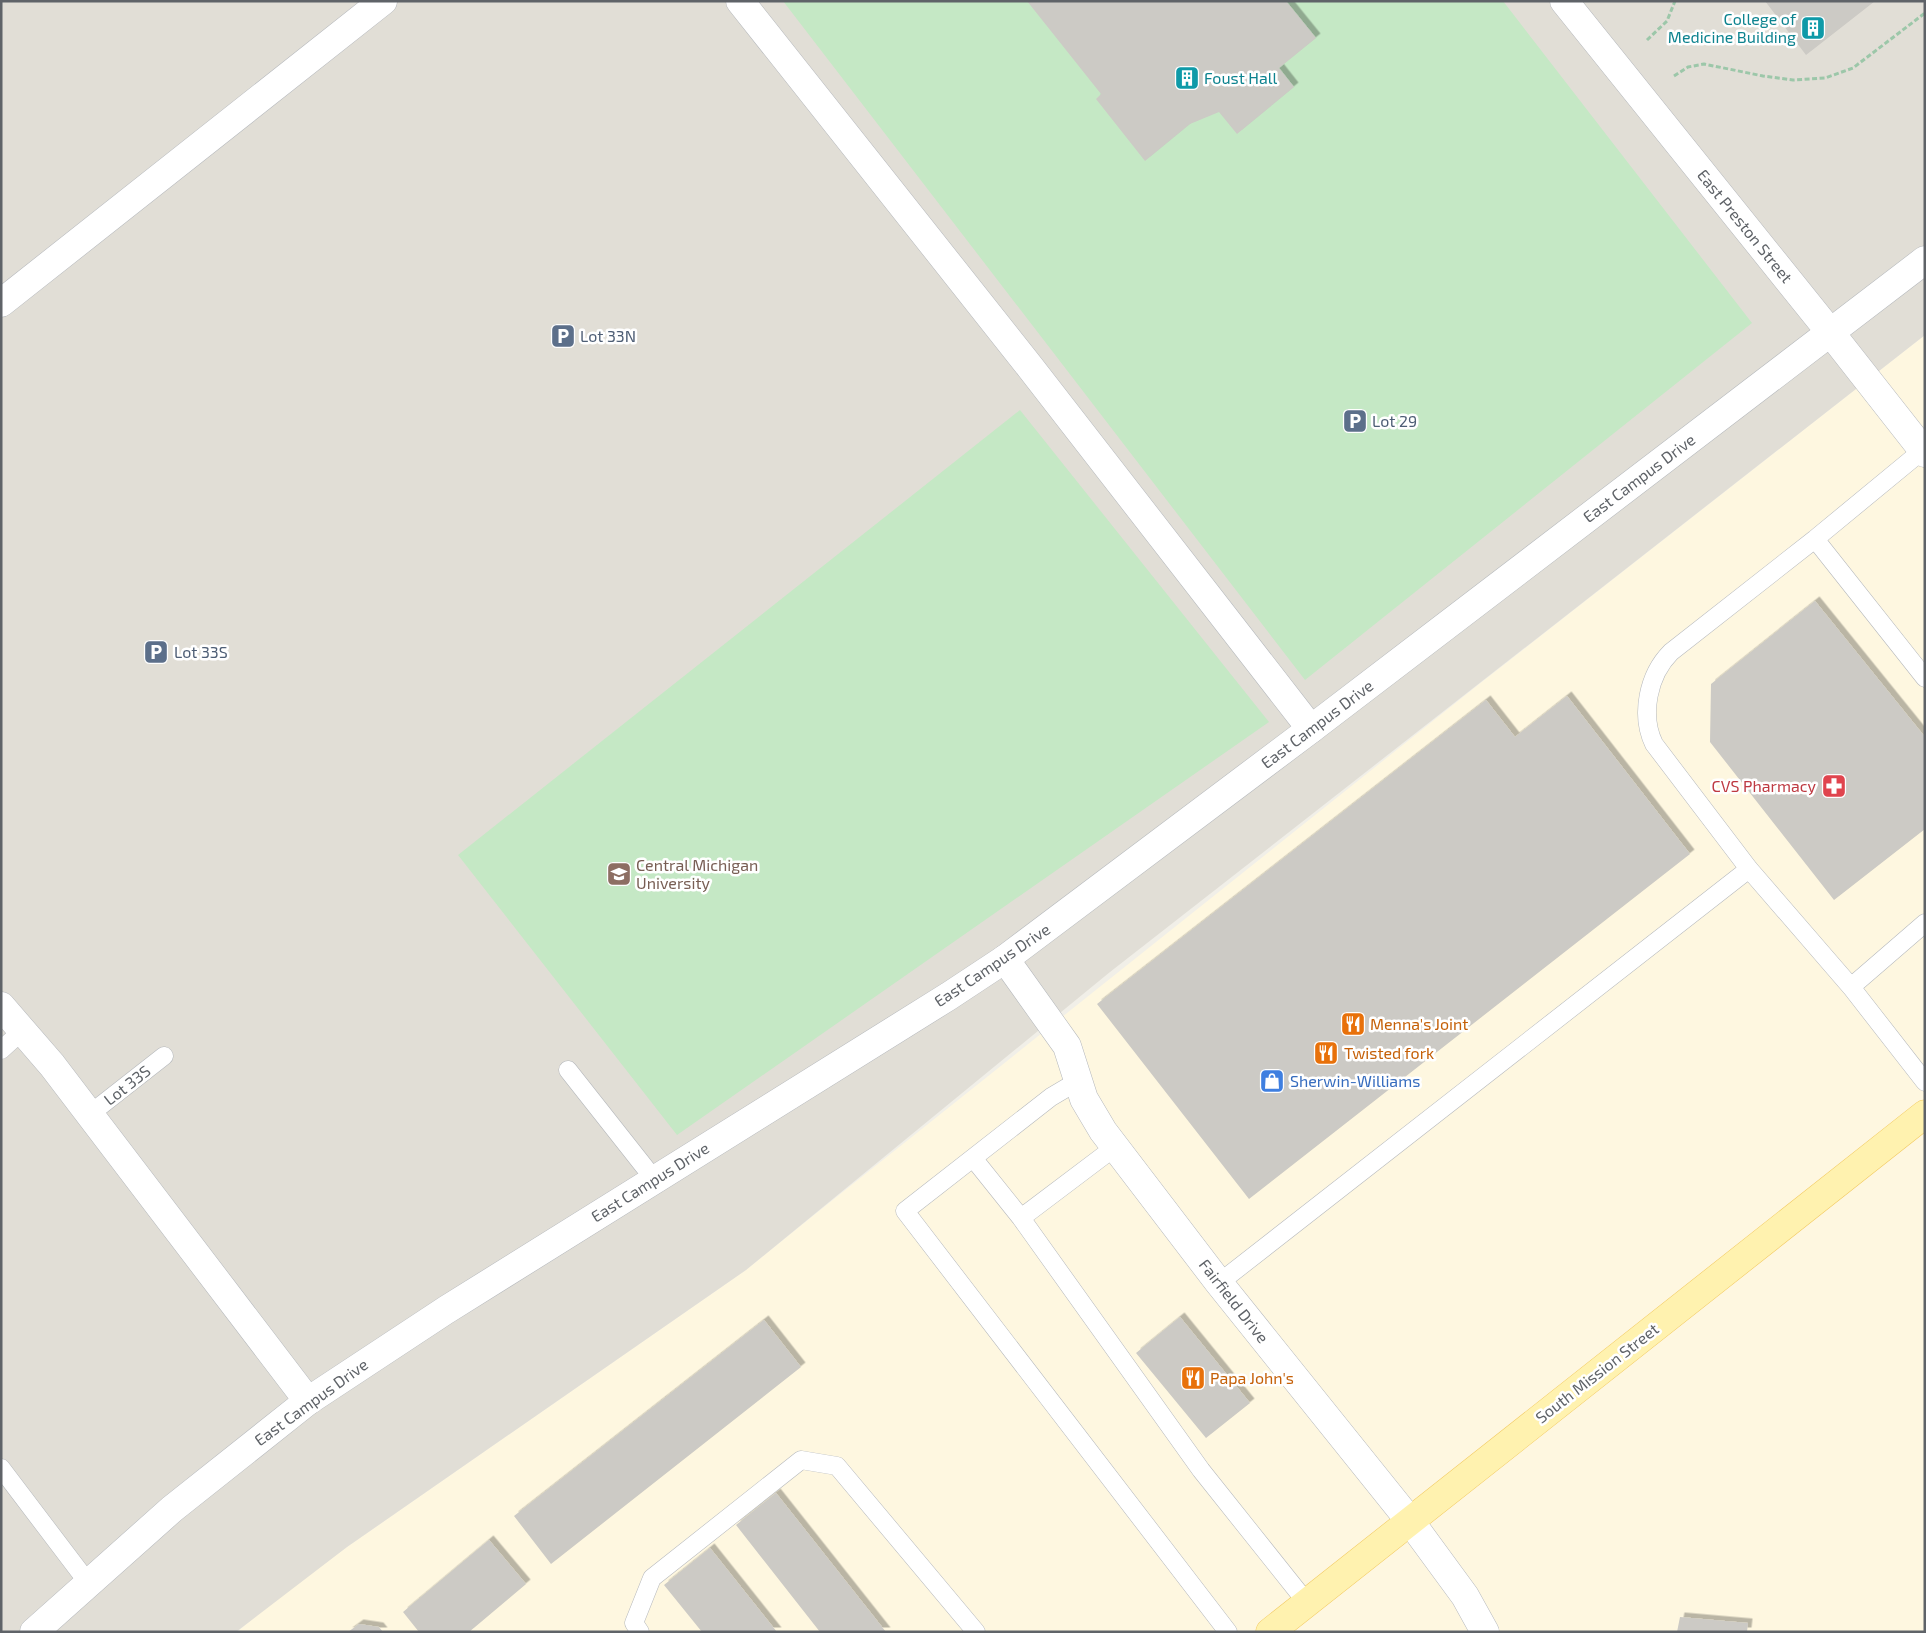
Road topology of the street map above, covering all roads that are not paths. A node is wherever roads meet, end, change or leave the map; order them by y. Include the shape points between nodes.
1 (383, 1) edge
2 (740, 1) edge
3 (1564, 1) edge
4 (1925, 260) edge
5 (1, 303) edge
6 (1830, 332) junction
7 (1924, 452) edge
8 (1815, 539) junction
9 (1925, 678) edge
10 (1311, 729) junction
11 (1749, 869) junction
12 (1925, 923) edge
13 (1004, 959) junction
14 (1850, 987) junction
15 (1, 1006) edge
16 (23, 1030) junction
17 (1, 1050) edge
18 (164, 1056) dead end
19 (568, 1070) dead end
20 (1078, 1081) junction
21 (1925, 1082) edge
22 (90, 1114) junction
23 (1925, 1114) edge
24 (1115, 1146) junction
25 (973, 1158) junction
26 (654, 1179) junction
27 (1021, 1218) junction
28 (1219, 1283) junction
29 (308, 1401) junction
30 (1, 1468) edge
31 (1410, 1521) junction
32 (90, 1584) junction
33 (1307, 1603) junction
34 (34, 1632) edge
35 (640, 1632) edge
36 (976, 1632) edge
37 (1228, 1632) edge
38 (1270, 1632) edge
39 (1485, 1632) edge

1 - 5 street
2 - 10 street via 1024,359
3 - 6 street, East Preston Street
4 - 6 street, East Campus Drive
6 - 7 street, East Preston Street
6 - 10 street, East Campus Drive
7 - 8 lane
8 - 9 lane
8 - 11 lane via 1671,652 1657,670 1648,695 1650,737 1654,744
10 - 13 street, East Campus Drive
11 - 14 lane
11 - 28 lane
12 - 14 lane
13 - 20 street, Fairfield Drive via 1067,1046
13 - 26 street, East Campus Drive
14 - 21 lane
15 - 16 street
16 - 17 lane
16 - 22 street
18 - 22 lane, Lot 33S
19 - 26 lane
20 - 24 street, Fairfield Drive via 1093,1115
20 - 25 lane
22 - 29 street
23 - 31 main road, South Mission Street
24 - 27 lane
24 - 28 street, Fairfield Drive
25 - 27 lane
25 - 37 lane via 905,1211
26 - 29 street, East Campus Drive
27 - 33 lane via 1201,1470
28 - 31 street, Fairfield Drive
29 - 32 street, East Campus Drive via 172,1509
30 - 32 lane
31 - 33 main road, South Mission Street
31 - 39 street, Fairfield Drive via 1465,1596
32 - 34 street, East Campus Drive
33 - 38 main road, South Mission Street
35 - 36 lane via 634,1623 652,1578 801,1460 837,1466

